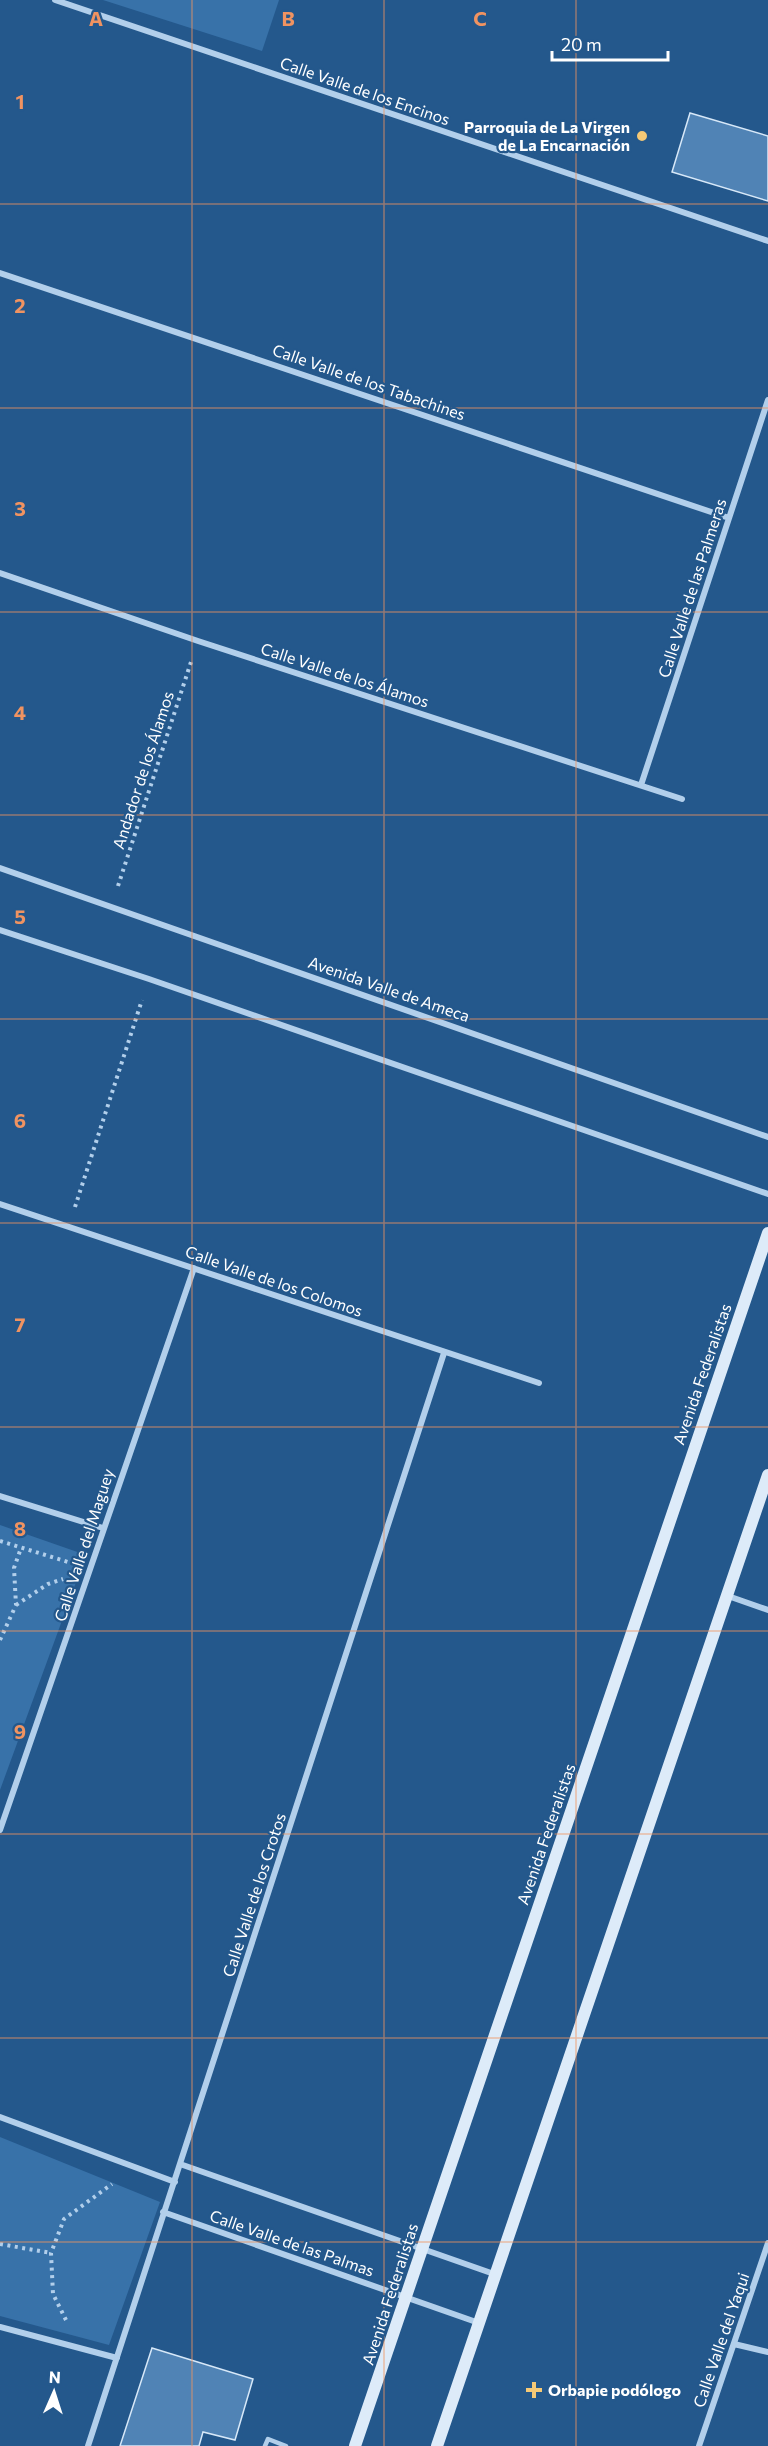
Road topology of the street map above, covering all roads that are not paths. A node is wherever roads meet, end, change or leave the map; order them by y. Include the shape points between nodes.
1 (56, 0) edge
2 (768, 241) edge
3 (0, 273) edge
4 (768, 400) edge
5 (729, 518) junction
6 (0, 573) edge
7 (641, 785) junction
8 (682, 799) dead end
9 (0, 868) edge
10 (0, 930) edge
11 (768, 1137) edge
12 (768, 1194) edge
13 (0, 1204) edge
14 (768, 1233) edge
15 (194, 1268) junction
16 (444, 1353) junction
17 (539, 1383) dead end
18 (768, 1475) edge
19 (0, 1496) edge
20 (103, 1528) junction
21 (728, 1596) junction
22 (768, 1610) edge
23 (0, 1830) edge
24 (0, 2117) edge
25 (180, 2164) junction
26 (175, 2182) junction
27 (163, 2212) junction
28 (768, 2243) edge
29 (422, 2249) junction
30 (494, 2274) junction
31 (407, 2298) junction
32 (479, 2323) junction
33 (0, 2327) edge
34 (734, 2343) junction
35 (768, 2352) edge
36 (117, 2358) junction
37 (88, 2446) edge
38 (265, 2446) edge
39 (286, 2446) edge
40 (356, 2446) edge
41 (437, 2446) edge
42 (699, 2446) edge

1 - 2 street, Calle Valle de los Encinos
3 - 5 street, Calle Valle de los Tabachines
4 - 5 street, Calle Valle de las Palmeras
5 - 7 street, Calle Valle de las Palmeras
6 - 7 street, Calle Valle de los Álamos
7 - 8 street, Calle Valle de los Álamos
9 - 11 street, Avenida Valle de Ameca
10 - 12 street
13 - 15 street, Calle Valle de los Colomos
14 - 29 street, Avenida Federalistas
15 - 16 street, Calle Valle de los Colomos
15 - 20 street, Calle Valle del Maguey
16 - 17 street, Calle Valle de los Colomos
16 - 25 street, Calle Valle de los Crotos
18 - 21 street
19 - 20 street
20 - 23 street, Calle Valle del Maguey
21 - 22 street
21 - 30 street
24 - 26 street
25 - 26 street, Calle Valle de los Crotos
25 - 29 street
26 - 27 street, Calle Valle de los Crotos
27 - 31 street, Calle Valle de las Palmas
27 - 36 street, Calle Valle de los Crotos
28 - 34 street, Calle Valle del Yaqui
29 - 30 street
29 - 31 street, Avenida Federalistas
30 - 32 street
31 - 32 street, Calle Valle de las Palmas
31 - 40 street, Avenida Federalistas
32 - 41 street
33 - 36 street
34 - 35 street
34 - 42 street, Calle Valle del Yaqui
36 - 37 street, Calle Valle de los Crotos
38 - 39 lane via 268,2439

